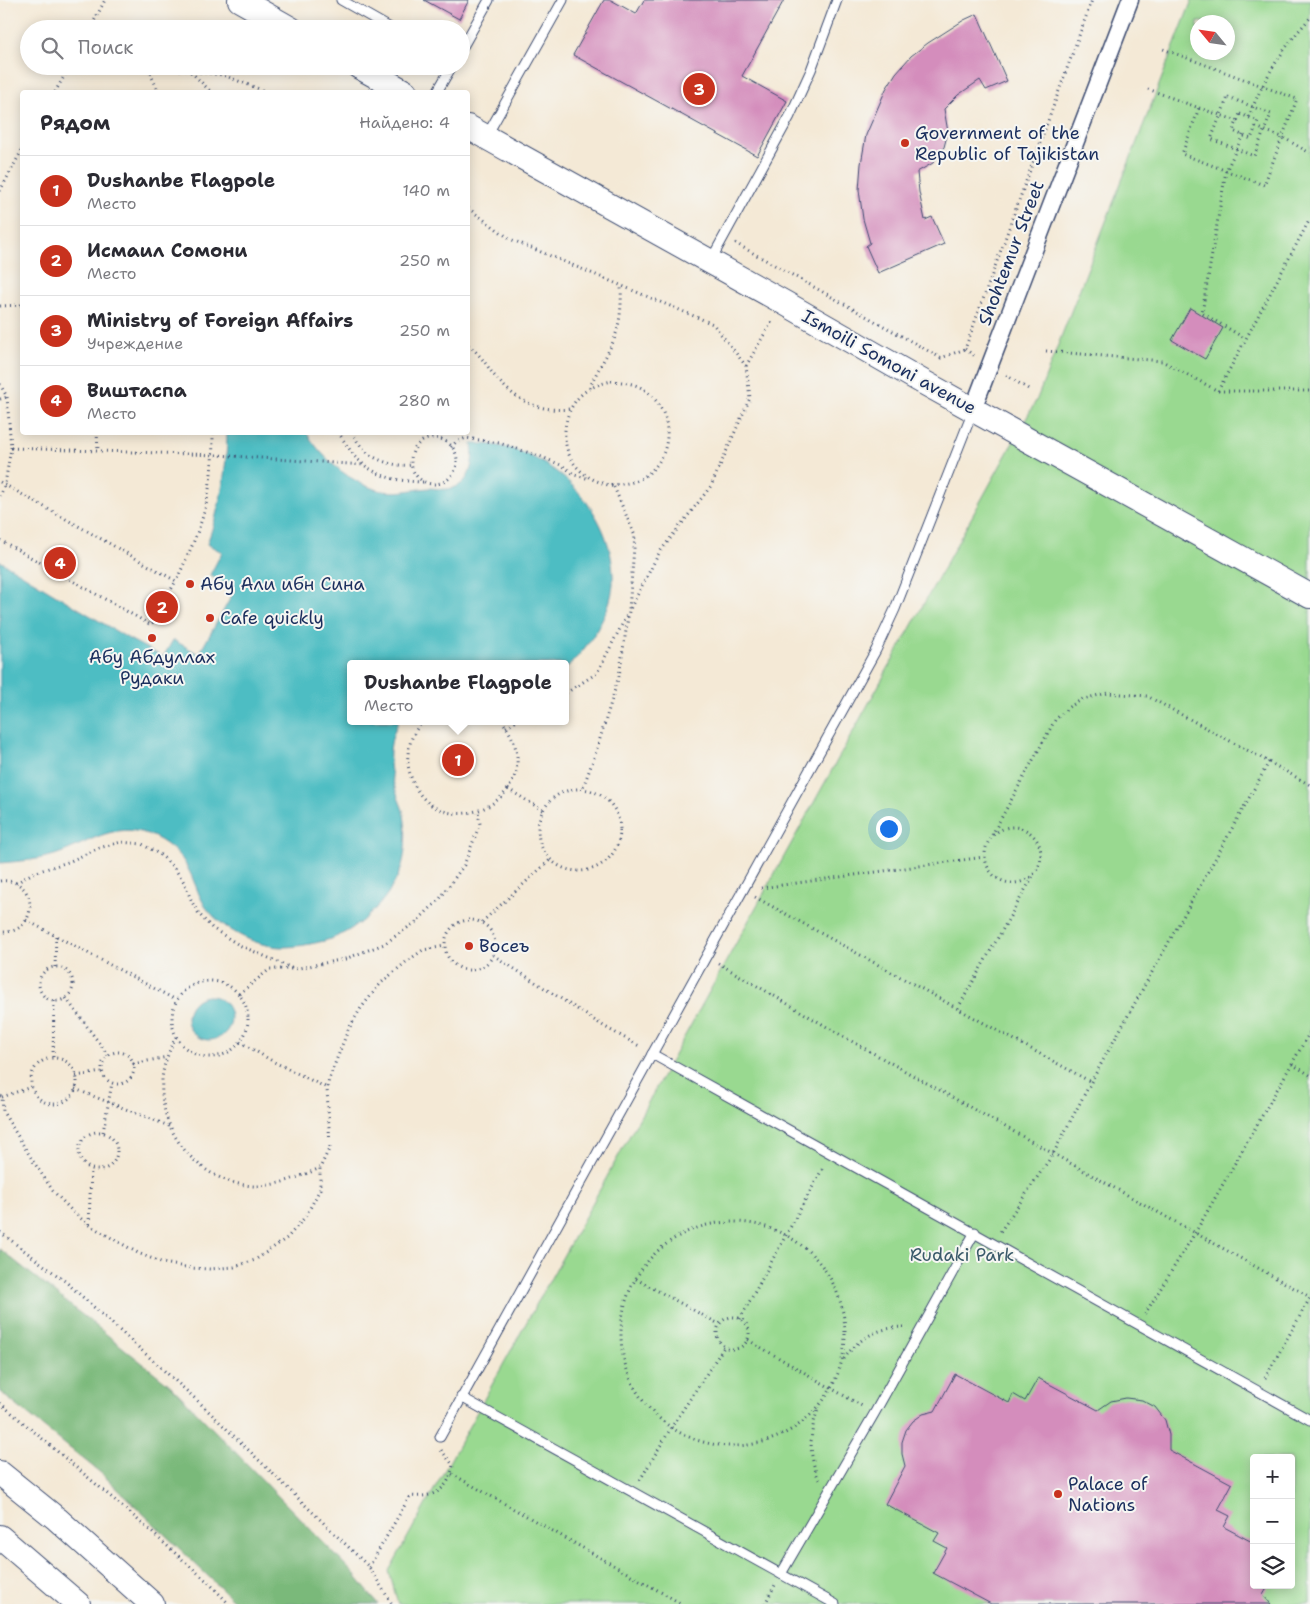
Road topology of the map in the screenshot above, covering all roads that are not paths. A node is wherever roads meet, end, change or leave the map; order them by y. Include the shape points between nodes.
1 (240, 0) edge
2 (341, 0) edge
3 (489, 0) edge
4 (562, 0) edge
5 (837, 0) edge
6 (1130, 0) edge
7 (275, 20) edge
8 (376, 20) edge
9 (470, 34) edge
10 (374, 75) edge
11 (447, 75) edge
12 (401, 90) edge
13 (438, 90) edge
14 (477, 132) edge
15 (710, 262) junction
16 (973, 409) junction
17 (1310, 596) edge
18 (652, 1054) junction
19 (975, 1232) junction
20 (461, 1397) junction
21 (1310, 1420) edge
22 (440, 1437) road end
23 (0, 1474) edge
24 (0, 1537) edge
25 (781, 1574) junction
26 (78, 1604) edge
27 (152, 1604) edge
28 (835, 1604) edge

1 - 7 street
2 - 8 lane
3 - 9 lane
4 - 14 lane
5 - 15 lane via 797,102
6 - 16 street, Shohtemur Street
10 - 12 street
11 - 13 lane
14 - 15 street, Ismoili Somoni avenue
15 - 16 street, Ismoili Somoni avenue
16 - 17 street, Ismoili Somoni avenue
16 - 18 lane via 886,630
18 - 19 lane
18 - 20 lane
19 - 21 lane
19 - 25 lane
20 - 22 lane
20 - 25 lane
23 - 27 street via 57,1519
24 - 26 street
25 - 28 lane

